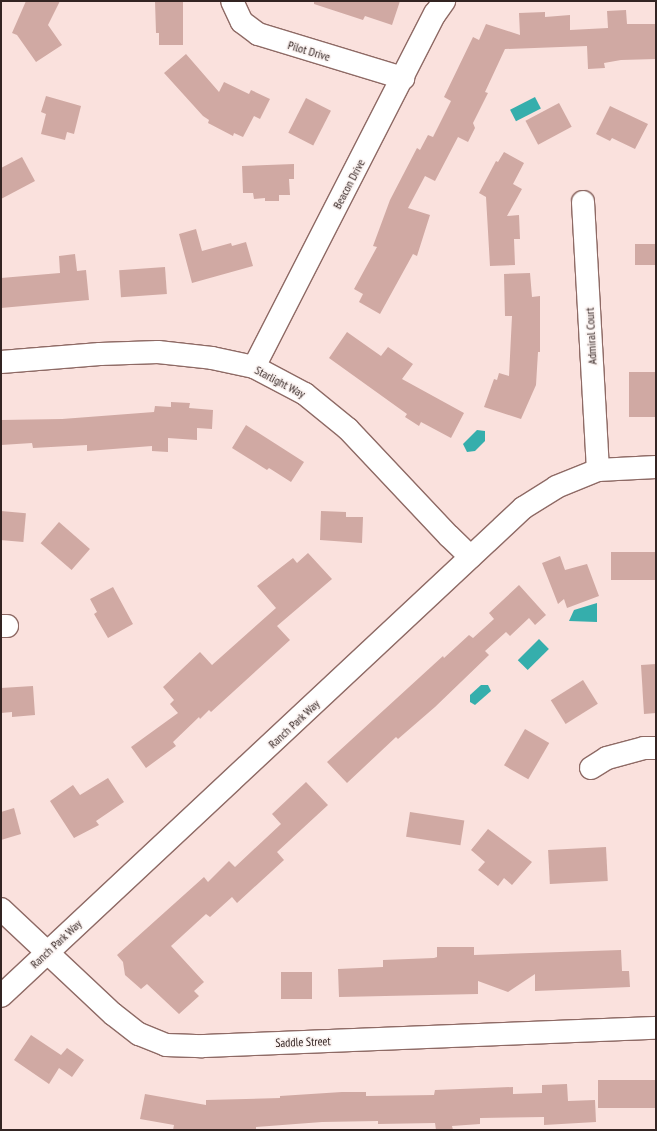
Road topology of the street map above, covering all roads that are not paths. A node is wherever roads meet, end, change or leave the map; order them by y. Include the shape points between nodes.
1 (232, 1) edge
2 (444, 1) edge
3 (404, 78) junction
4 (583, 202) dead end
5 (1, 362) edge
6 (254, 367) junction
7 (656, 467) edge
8 (598, 470) junction
9 (471, 557) junction
10 (656, 748) edge
11 (591, 768) dead end
12 (1, 910) edge
13 (47, 952) junction
14 (1, 996) edge
15 (656, 1028) edge

1 - 3 street, Pilot Drive via 242,22 258,34
2 - 3 street, Beacon Drive
3 - 6 street, Beacon Drive
4 - 8 street, Admiral Court
5 - 6 street, Starlight Way via 158,352 212,358
6 - 9 street, Starlight Way via 304,394 348,429 448,536
7 - 8 street, Ranch Park Way
8 - 9 street, Ranch Park Way via 573,478 539,496
9 - 13 street, Ranch Park Way via 322,699
10 - 11 street via 644,748 607,758
12 - 13 street, Saddle Street
13 - 14 street, Ranch Park Way
13 - 15 street, Saddle Street via 128,1025 150,1040 166,1045 203,1046

